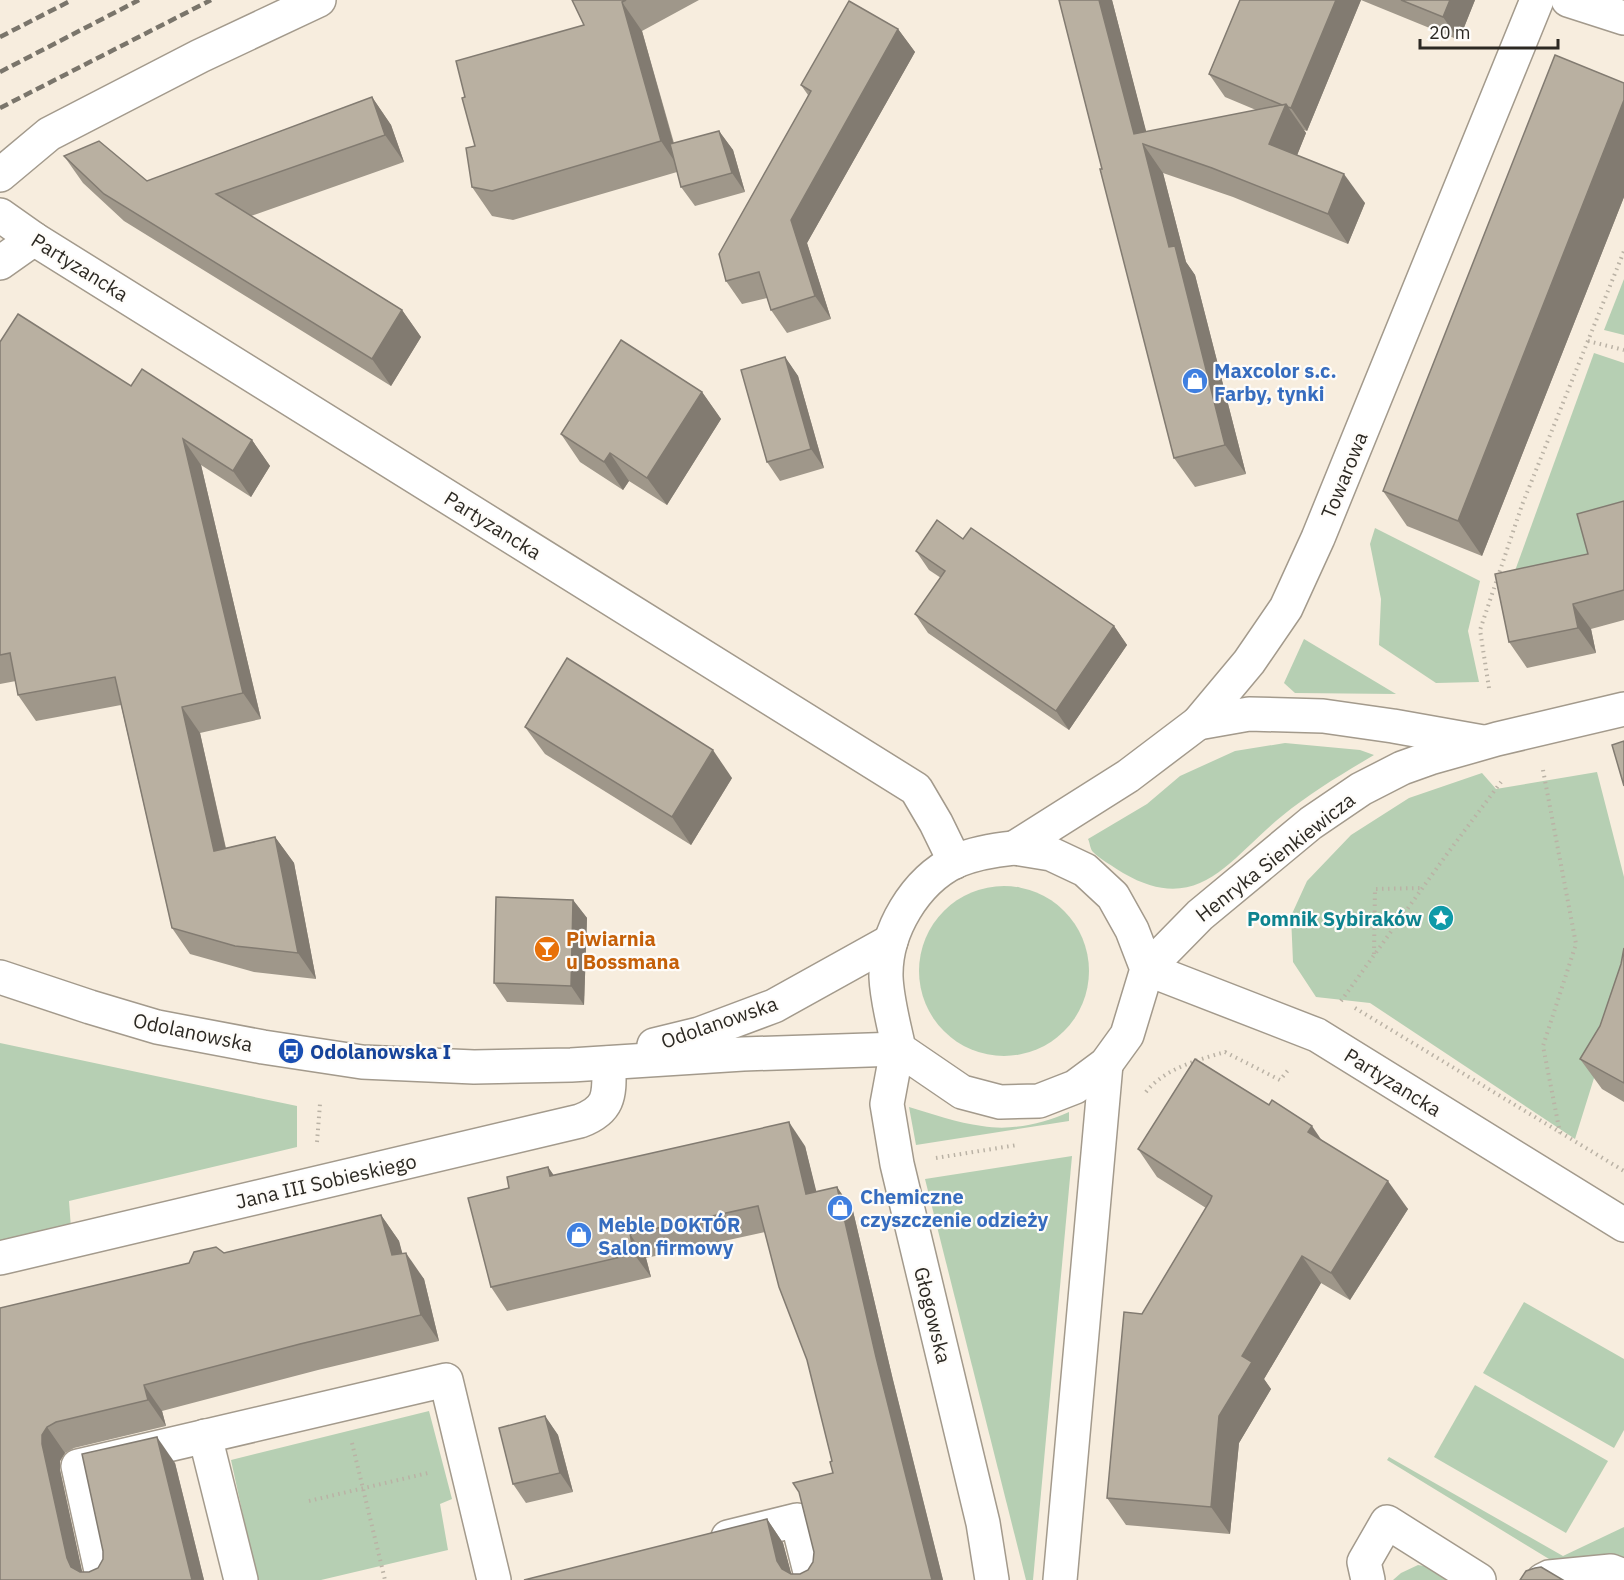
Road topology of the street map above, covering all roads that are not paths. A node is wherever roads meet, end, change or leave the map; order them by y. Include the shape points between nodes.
1 (319, 0) edge
2 (1537, 0) edge
3 (1568, 0) edge
4 (1624, 18) edge
5 (0, 175) edge
6 (0, 215) edge
7 (34, 239) junction
8 (0, 262) edge
9 (1624, 709) edge
10 (1198, 723) junction
11 (1483, 742) junction
12 (1014, 848) junction
13 (955, 862) junction
14 (891, 941) junction
15 (1147, 969) junction
16 (0, 976) edge
17 (899, 1049) junction
18 (609, 1063) junction
19 (1106, 1064) junction
20 (571, 1065) junction
21 (1624, 1225) edge
22 (0, 1258) edge
23 (205, 1436) junction
24 (696, 1545) edge
25 (1624, 1576) edge
26 (104, 1580) edge
27 (242, 1580) edge
28 (494, 1580) edge
29 (812, 1580) edge
30 (992, 1580) edge
31 (1060, 1580) edge
32 (1368, 1580) edge
33 (1479, 1580) edge
34 (1543, 1580) edge

1 - 5 main road via 49,134
2 - 10 main road, Towarowa via 1286,608 1249,662
3 - 4 main road
6 - 7 main road, Partyzancka
7 - 8 main road
7 - 13 main road, Partyzancka via 916,789
9 - 11 main road, Henryka Sienkiewicza
10 - 11 main road via 1249,714 1323,716
10 - 12 main road, Towarowa via 1128,776
11 - 15 main road, Henryka Sienkiewicza via 1402,768 1361,789 1311,823 1200,915
12 - 13 main road via 984,851
12 - 15 main road via 1051,854 1085,870 1113,896
13 - 14 main road via 926,882 905,909
14 - 17 main road via 886,976
14 - 20 main road, Odolanowska via 774,1006 699,1034
15 - 19 main road via 1127,1035
15 - 21 main road, Partyzancka via 1317,1035
16 - 20 main road, Odolanowska via 157,1027 291,1051 362,1062 440,1066
17 - 18 main road, Odolanowska
17 - 19 main road via 962,1092 1000,1102 1039,1101 1075,1087
17 - 30 main road, Głogowska via 887,1104 893,1143 983,1523
18 - 20 main road, Odolanowska
18 - 22 main road, Jana III Sobieskiego via 609,1093 603,1107 580,1121
19 - 31 main road
23 - 26 main road via 78,1466
23 - 27 main road
23 - 28 main road via 446,1380
24 - 29 main road via 797,1520
25 - 34 main road via 1611,1571
32 - 33 main road via 1364,1562 1386,1522

